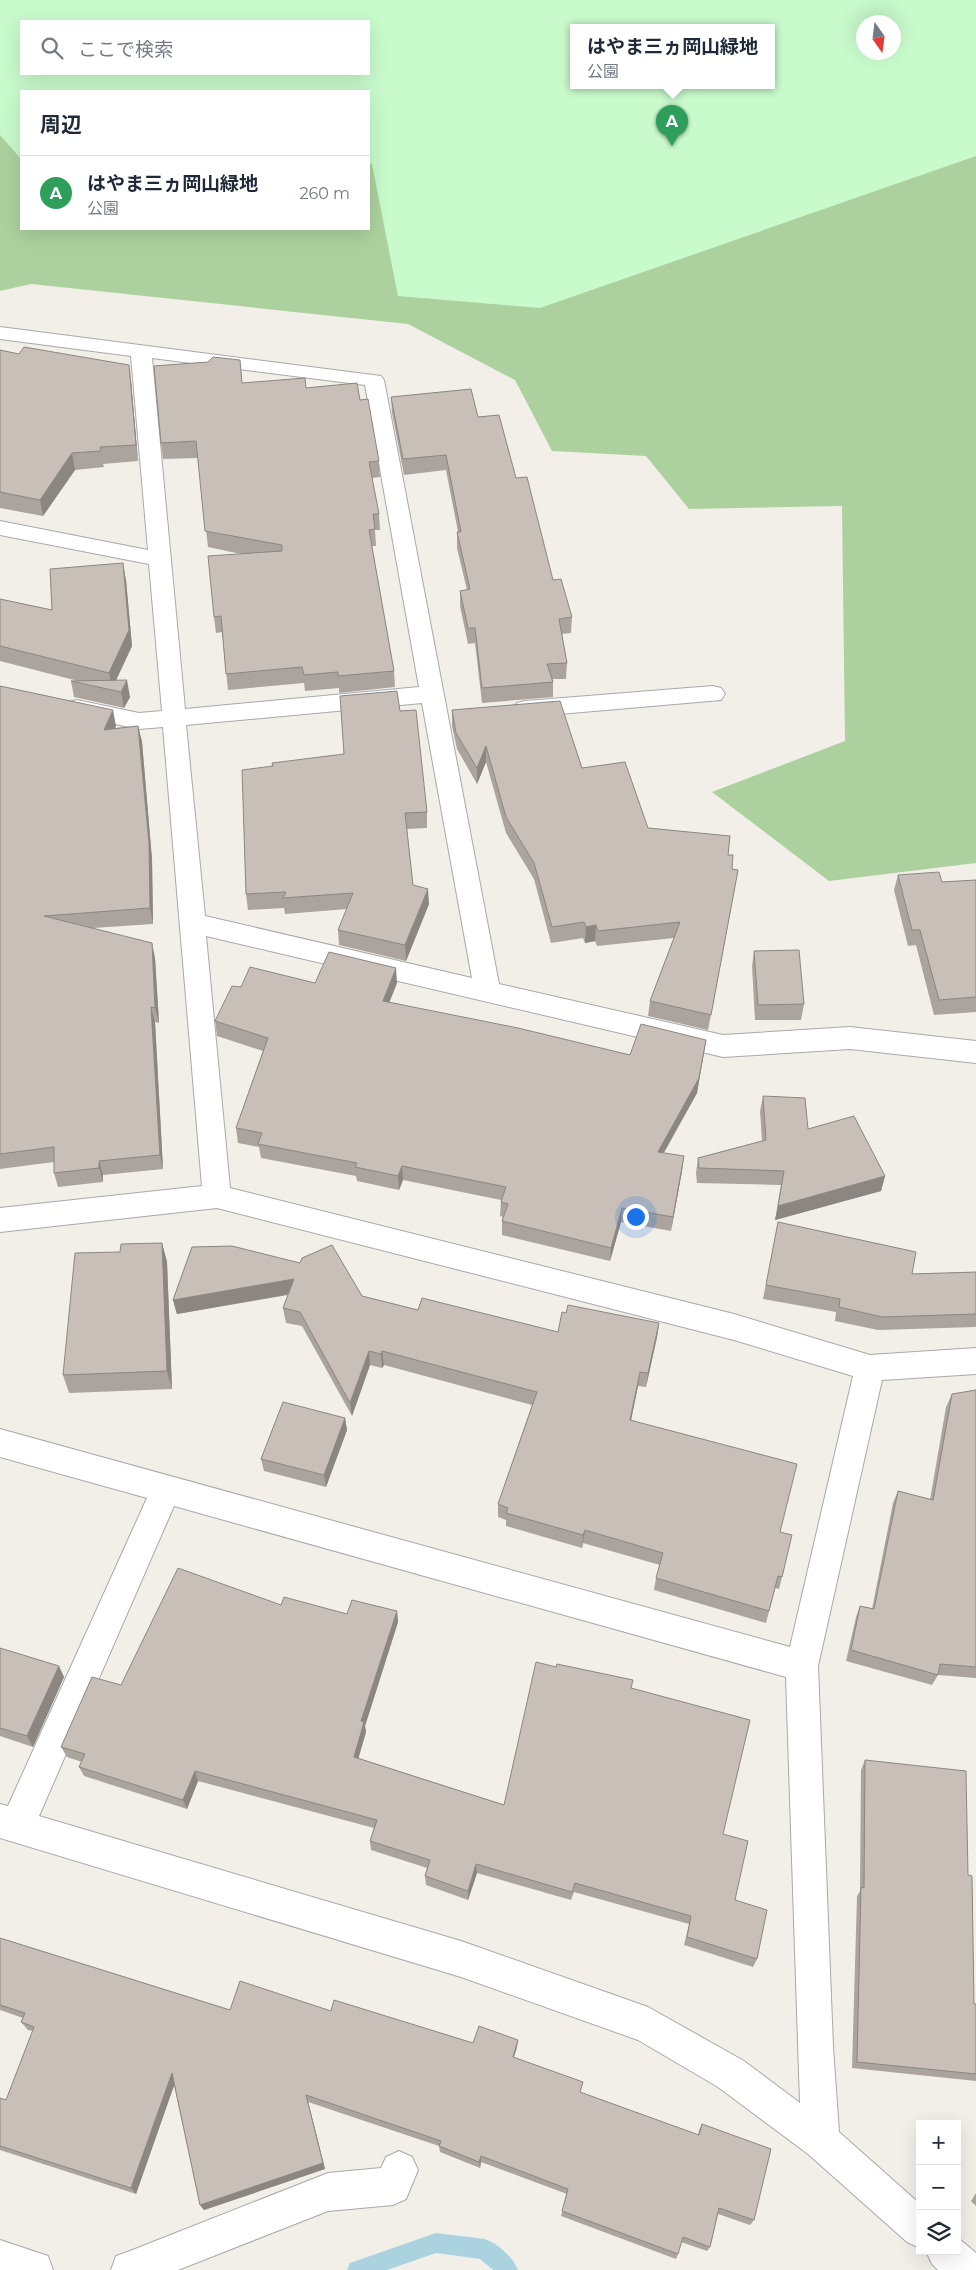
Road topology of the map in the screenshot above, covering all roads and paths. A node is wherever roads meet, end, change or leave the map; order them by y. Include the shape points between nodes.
1 (0, 333) edge
2 (141, 350) junction
3 (0, 528) edge
4 (160, 559) junction
5 (713, 694) dead end
6 (56, 703) edge
7 (441, 709) junction
8 (504, 711) edge
9 (174, 719) junction
10 (191, 923) junction
11 (487, 990) junction
12 (976, 1052) edge
13 (216, 1196) junction
14 (0, 1220) edge
15 (976, 1361) edge
16 (870, 1368) junction
17 (0, 1443) edge
18 (166, 1489) junction
19 (802, 1666) junction
20 (8, 1823) edge
21 (821, 2141) junction
22 (399, 2170) dead end
23 (916, 2225) edge
24 (949, 2255) edge
25 (0, 2259) edge
26 (34, 2270) edge
27 (130, 2270) edge
28 (966, 2270) edge

1 - 2 street
2 - 4 street
2 - 7 street via 374,380
3 - 4 street
4 - 9 street
5 - 8 street
6 - 9 street via 139,722
7 - 9 street
7 - 11 street
9 - 10 street
10 - 11 street
10 - 13 street
11 - 12 street via 723,1046 850,1038
13 - 14 street
13 - 16 street via 734,1327
15 - 16 street
16 - 19 street
17 - 18 street
18 - 19 street
18 - 20 street
19 - 21 street
20 - 21 street via 461,1959 648,2025 731,2074
21 - 23 street
22 - 27 street via 394,2186 328,2192
24 - 28 street
25 - 26 street

